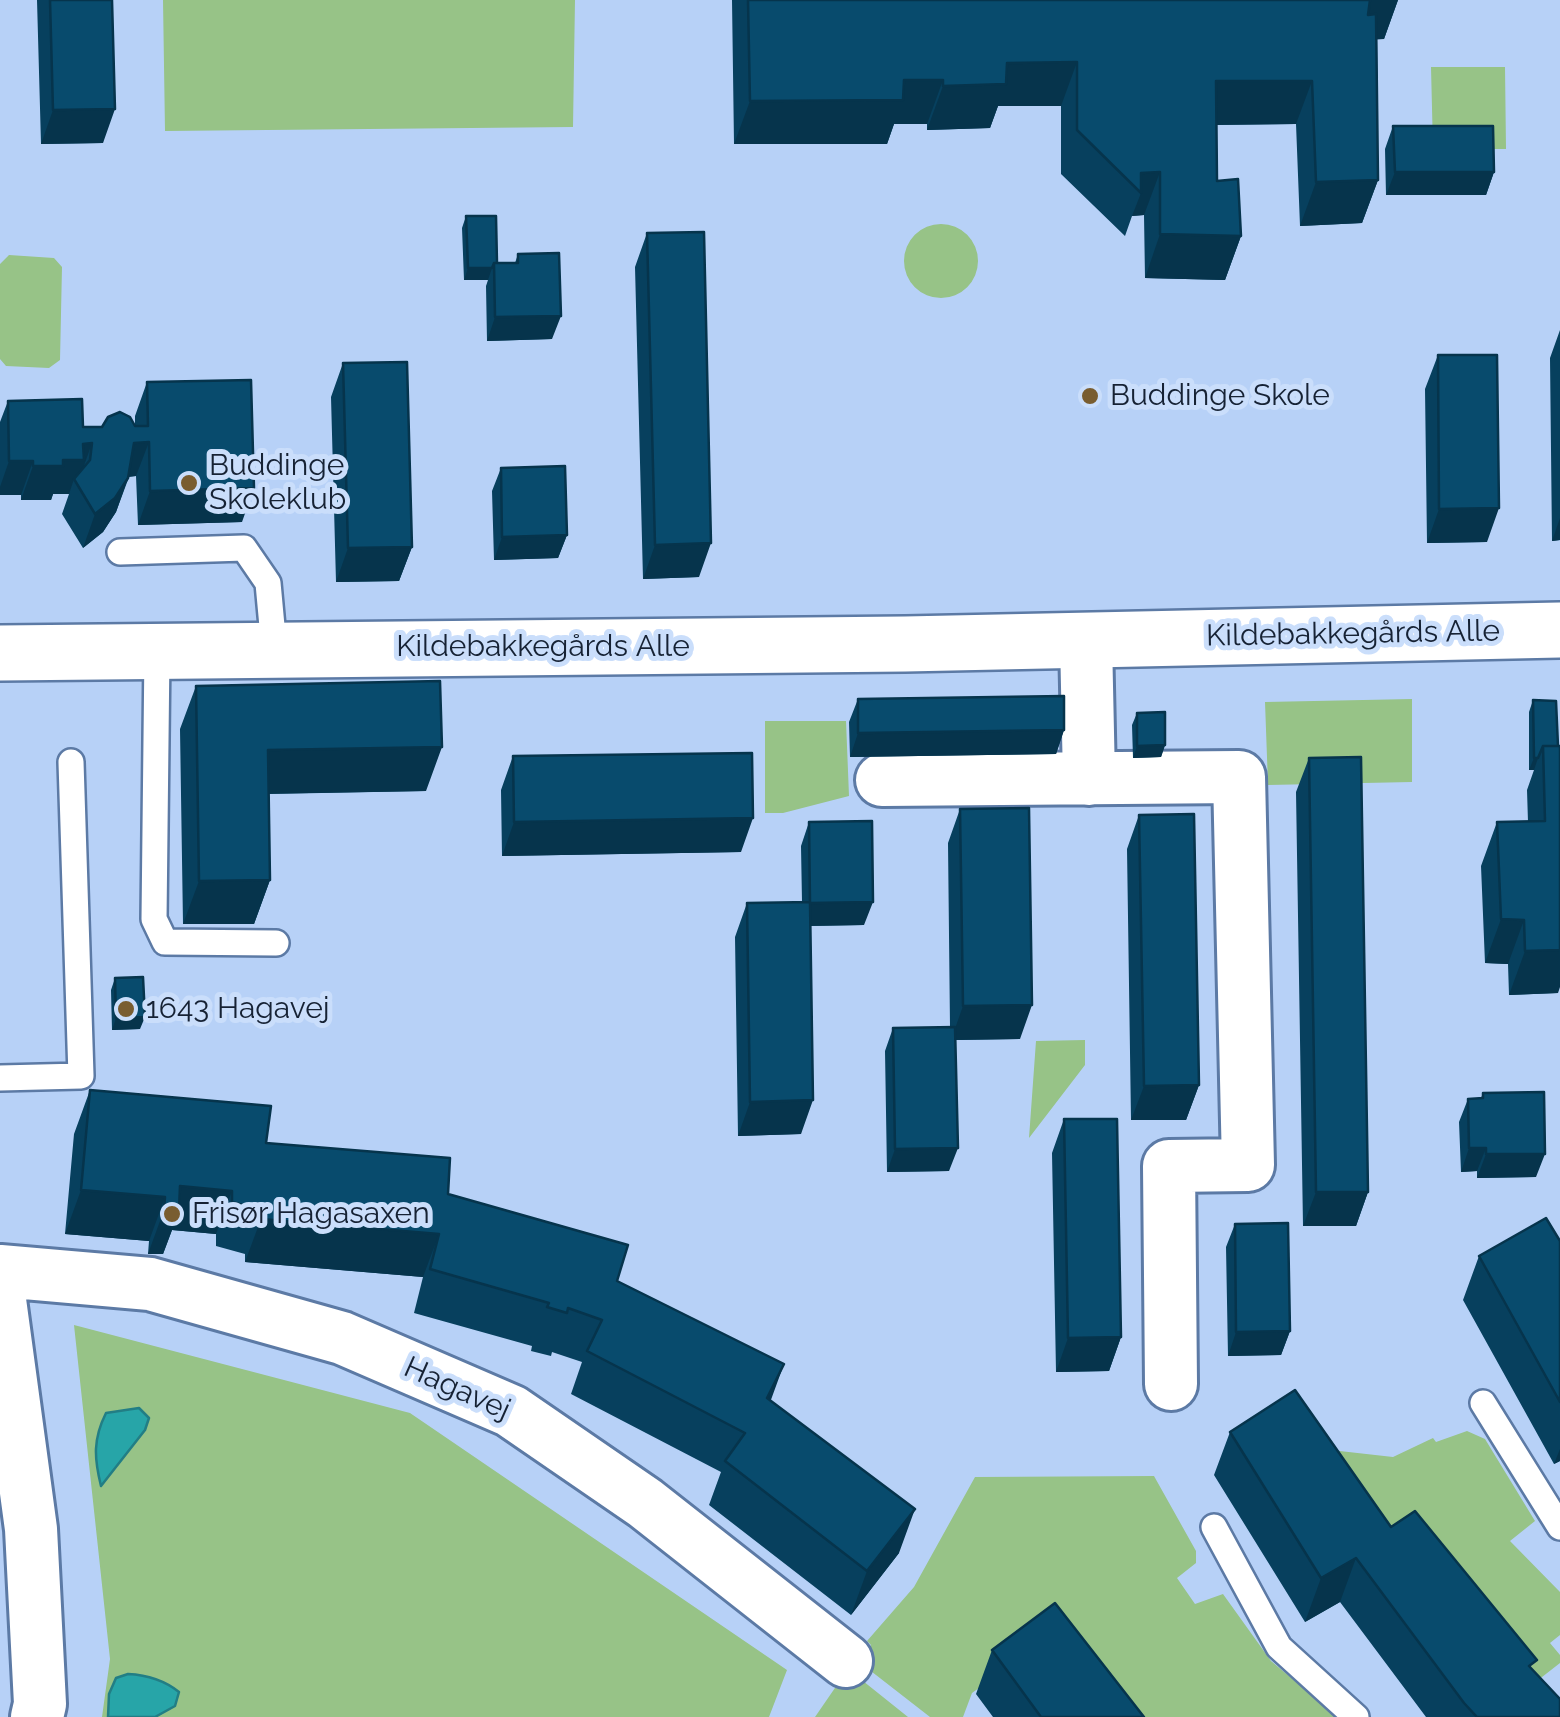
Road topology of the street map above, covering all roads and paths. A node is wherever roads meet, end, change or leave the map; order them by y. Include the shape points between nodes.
1 (120, 552) dead end
2 (1560, 630) edge
3 (1086, 640) junction
4 (274, 648) junction
5 (157, 650) junction
6 (0, 653) edge
7 (70, 762) dead end
8 (1089, 778) junction
9 (882, 780) dead end
10 (276, 943) dead end
11 (0, 1078) edge
12 (0, 1271) edge
13 (0, 1300) edge
14 (1171, 1384) dead end
15 (1482, 1403) dead end
16 (1214, 1527) dead end
17 (1560, 1527) edge
18 (15, 1528) edge
19 (846, 1662) dead end
20 (37, 1717) edge
21 (1356, 1717) edge

1 - 4 lane via 244,548 268,583
2 - 3 street, Kildebakkegårds Alle
3 - 4 street, Kildebakkegårds Alle
3 - 8 street
4 - 5 street, Kildebakkegårds Alle
5 - 6 street, Kildebakkegårds Alle
5 - 10 lane via 154,918 165,942
7 - 11 lane via 81,1076
8 - 9 street
8 - 14 street via 1239,777 1248,1165 1169,1166
12 - 19 street, Hagavej via 150,1284 342,1338 511,1411 645,1503
13 - 18 street
15 - 17 lane
16 - 21 lane via 1279,1646
18 - 20 street

